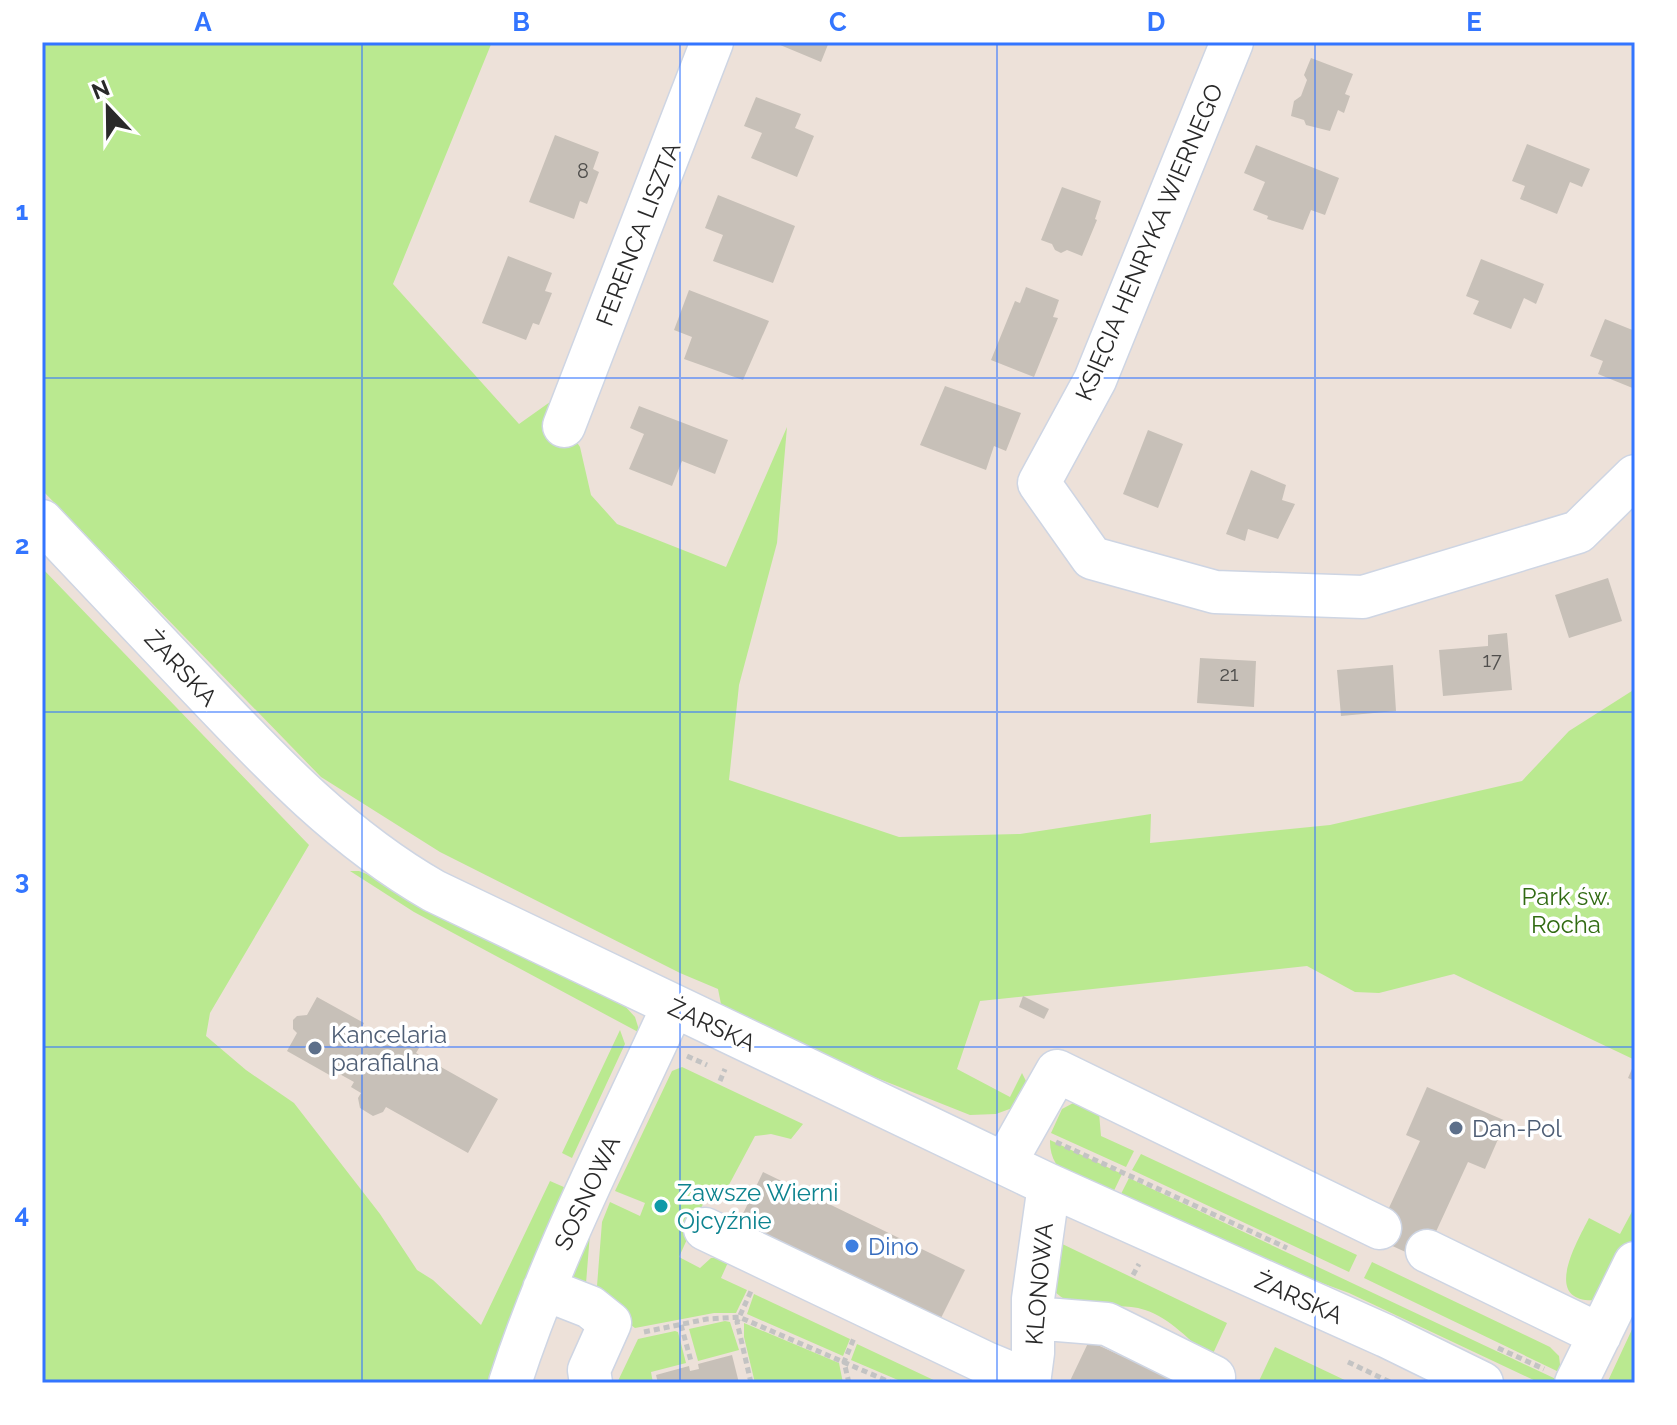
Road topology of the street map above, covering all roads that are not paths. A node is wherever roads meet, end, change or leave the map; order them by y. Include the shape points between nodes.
1 (712, 42) edge
2 (1232, 42) edge
3 (564, 426) dead end
4 (1635, 476) edge
5 (42, 521) edge
6 (673, 1006) junction
7 (1005, 1163) junction
8 (1049, 1185) junction
9 (1380, 1228) dead end
10 (705, 1229) dead end
11 (1427, 1251) dead end
12 (1635, 1263) edge
13 (544, 1289) junction
14 (1033, 1318) junction
15 (1600, 1335) junction
16 (1216, 1381) edge
17 (1030, 1382) edge
18 (510, 1383) edge
19 (591, 1383) edge
20 (1482, 1383) edge
21 (1576, 1383) edge

1 - 3 street, FERENCA LISZTA
2 - 4 street, KSIĘCIA HENRYKA WIERNEGO via 1095,380 1039,483 1092,558 1215,592 1363,597 1578,532
5 - 6 street, ŻARSKA via 280,773 381,859 434,891
6 - 7 street, ŻARSKA
6 - 13 street, SOSNOWA
7 - 8 street, ŻARSKA
7 - 9 street via 1057,1071
8 - 14 street, KLONOWA
8 - 20 street, ŻARSKA
10 - 17 street
11 - 15 street
12 - 15 street
13 - 18 street, SOSNOWA
13 - 19 street via 590,1307 610,1323 589,1370
14 - 16 street via 1107,1324
14 - 17 street, KLONOWA
15 - 21 street

